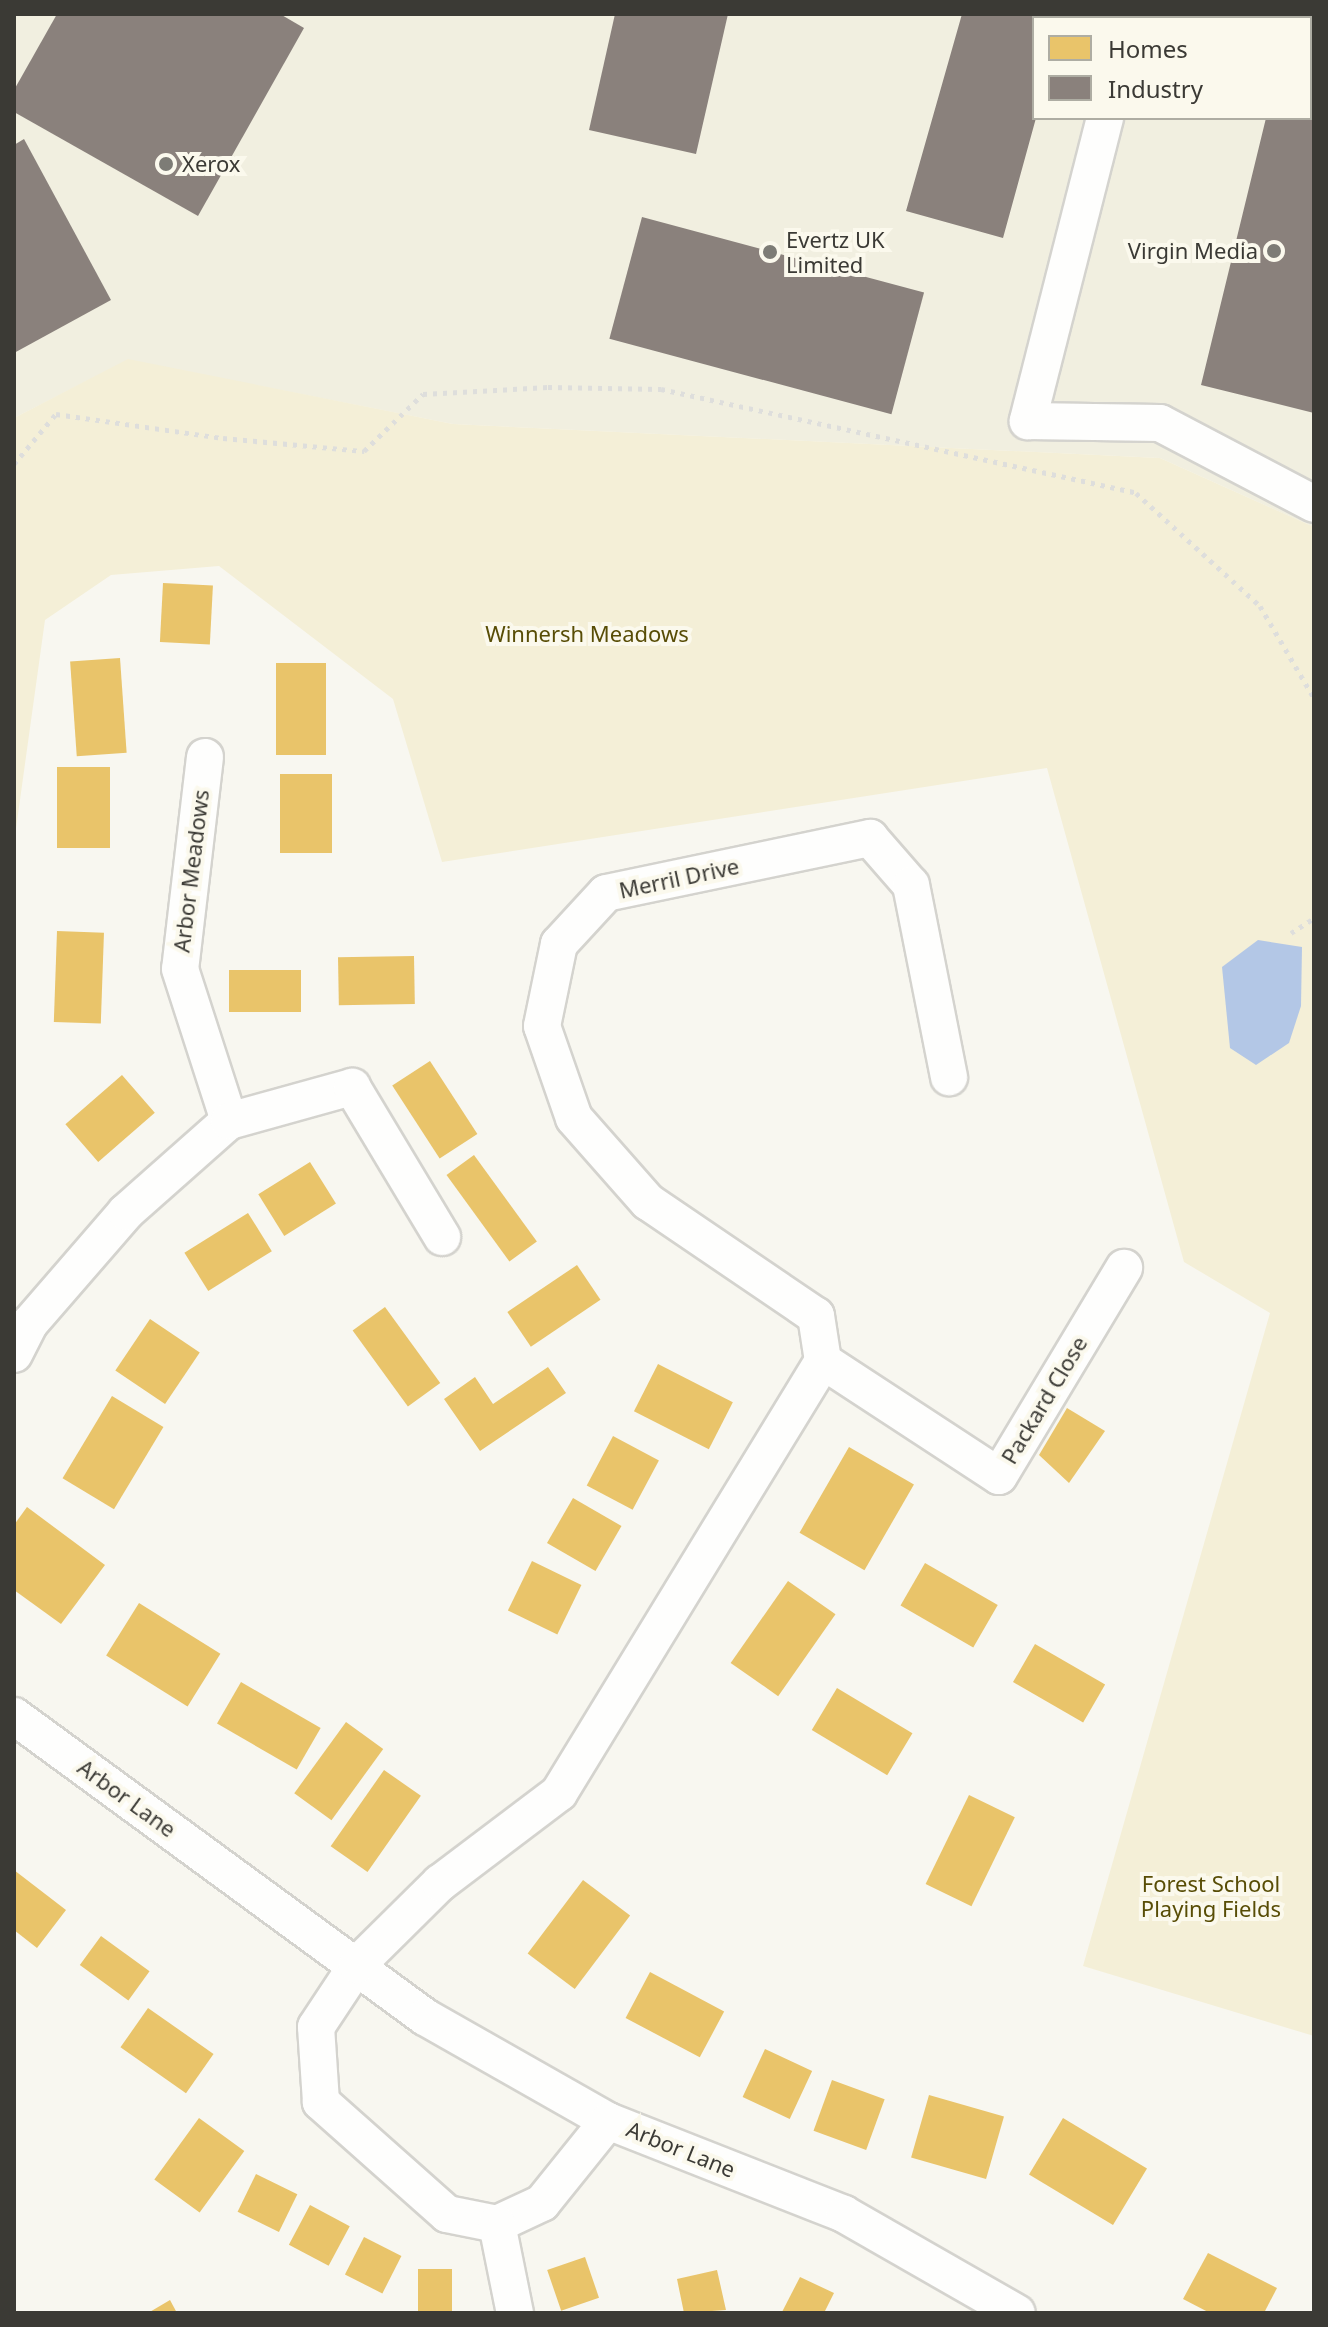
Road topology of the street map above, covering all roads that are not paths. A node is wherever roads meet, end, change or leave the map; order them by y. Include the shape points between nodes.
1 (1104, 120) edge
2 (1314, 504) edge
3 (205, 757) dead end
4 (949, 1077) dead end
5 (229, 1121) junction
6 (442, 1237) dead end
7 (1124, 1268) dead end
8 (14, 1354) edge
9 (823, 1361) junction
10 (14, 1716) edge
11 (357, 1965) junction
12 (608, 2121) junction
13 (497, 2224) junction
14 (515, 2313) edge
15 (1017, 2313) edge

1 - 2 street via 1028,421 1160,423
3 - 5 street, Arbor Meadows via 180,969
4 - 9 street, Merril Drive via 911,885 870,838 606,893 559,944 542,1026 574,1118 648,1202 816,1316
5 - 6 street via 352,1087
5 - 8 street via 126,1212 30,1323
7 - 9 street, Packard Close via 999,1476
9 - 11 street via 559,1793 440,1883
10 - 11 street, Arbor Lane
11 - 12 street, Arbor Lane via 425,2017
11 - 13 street via 316,2027 321,2102 447,2214
12 - 13 street via 542,2203
12 - 15 street, Arbor Lane via 844,2214
13 - 14 street

